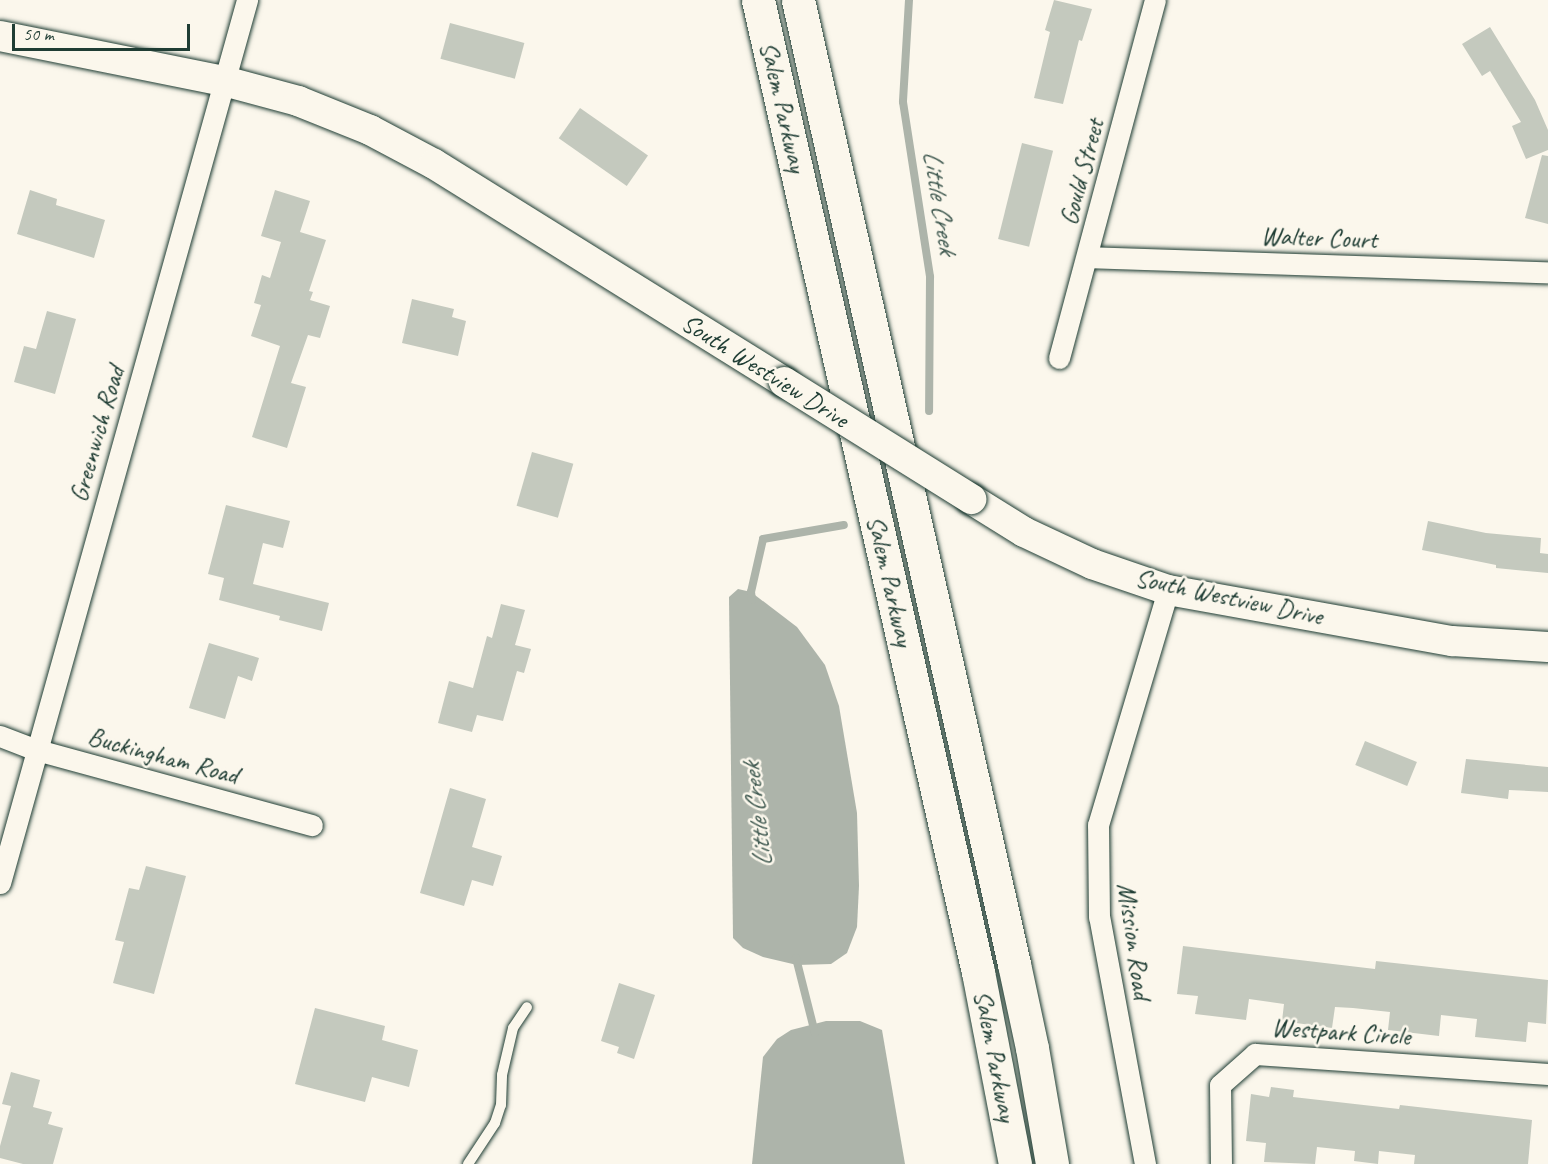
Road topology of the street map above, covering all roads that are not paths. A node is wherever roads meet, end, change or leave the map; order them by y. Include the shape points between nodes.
1 (247, 0) edge
2 (798, 0) edge
3 (1155, 0) edge
4 (756, 3) edge
5 (0, 36) edge
6 (224, 81) junction
7 (1088, 257) junction
8 (1548, 272) edge
9 (1059, 358) dead end
10 (1168, 590) junction
11 (1548, 647) edge
12 (0, 736) edge
13 (37, 750) junction
14 (312, 825) dead end
15 (0, 883) edge
16 (527, 1007) dead end
17 (1548, 1074) edge
18 (468, 1164) edge
19 (1015, 1164) edge
20 (1052, 1164) edge
21 (1145, 1164) edge
22 (1221, 1164) edge

1 - 6 street, Greenwich Road
2 - 20 highway, Salem Parkway via 1012,952
3 - 7 street, Gould Street
4 - 19 highway, Salem Parkway via 976,961
5 - 6 street, South Westview Drive
6 - 10 street, South Westview Drive, bridge via 298,101 370,130 426,160 1024,532 1092,564
6 - 13 street, Greenwich Road
7 - 8 street, Walter Court
7 - 9 street, Gould Street
10 - 11 street, South Westview Drive via 1452,641
10 - 21 street, Mission Road via 1098,825 1099,917
12 - 13 street, Buckingham Road
13 - 14 street, Buckingham Road
13 - 15 street, Greenwich Road
16 - 18 lane via 513,1028 495,1123
17 - 22 street, Westpark Circle via 1255,1054 1221,1085

